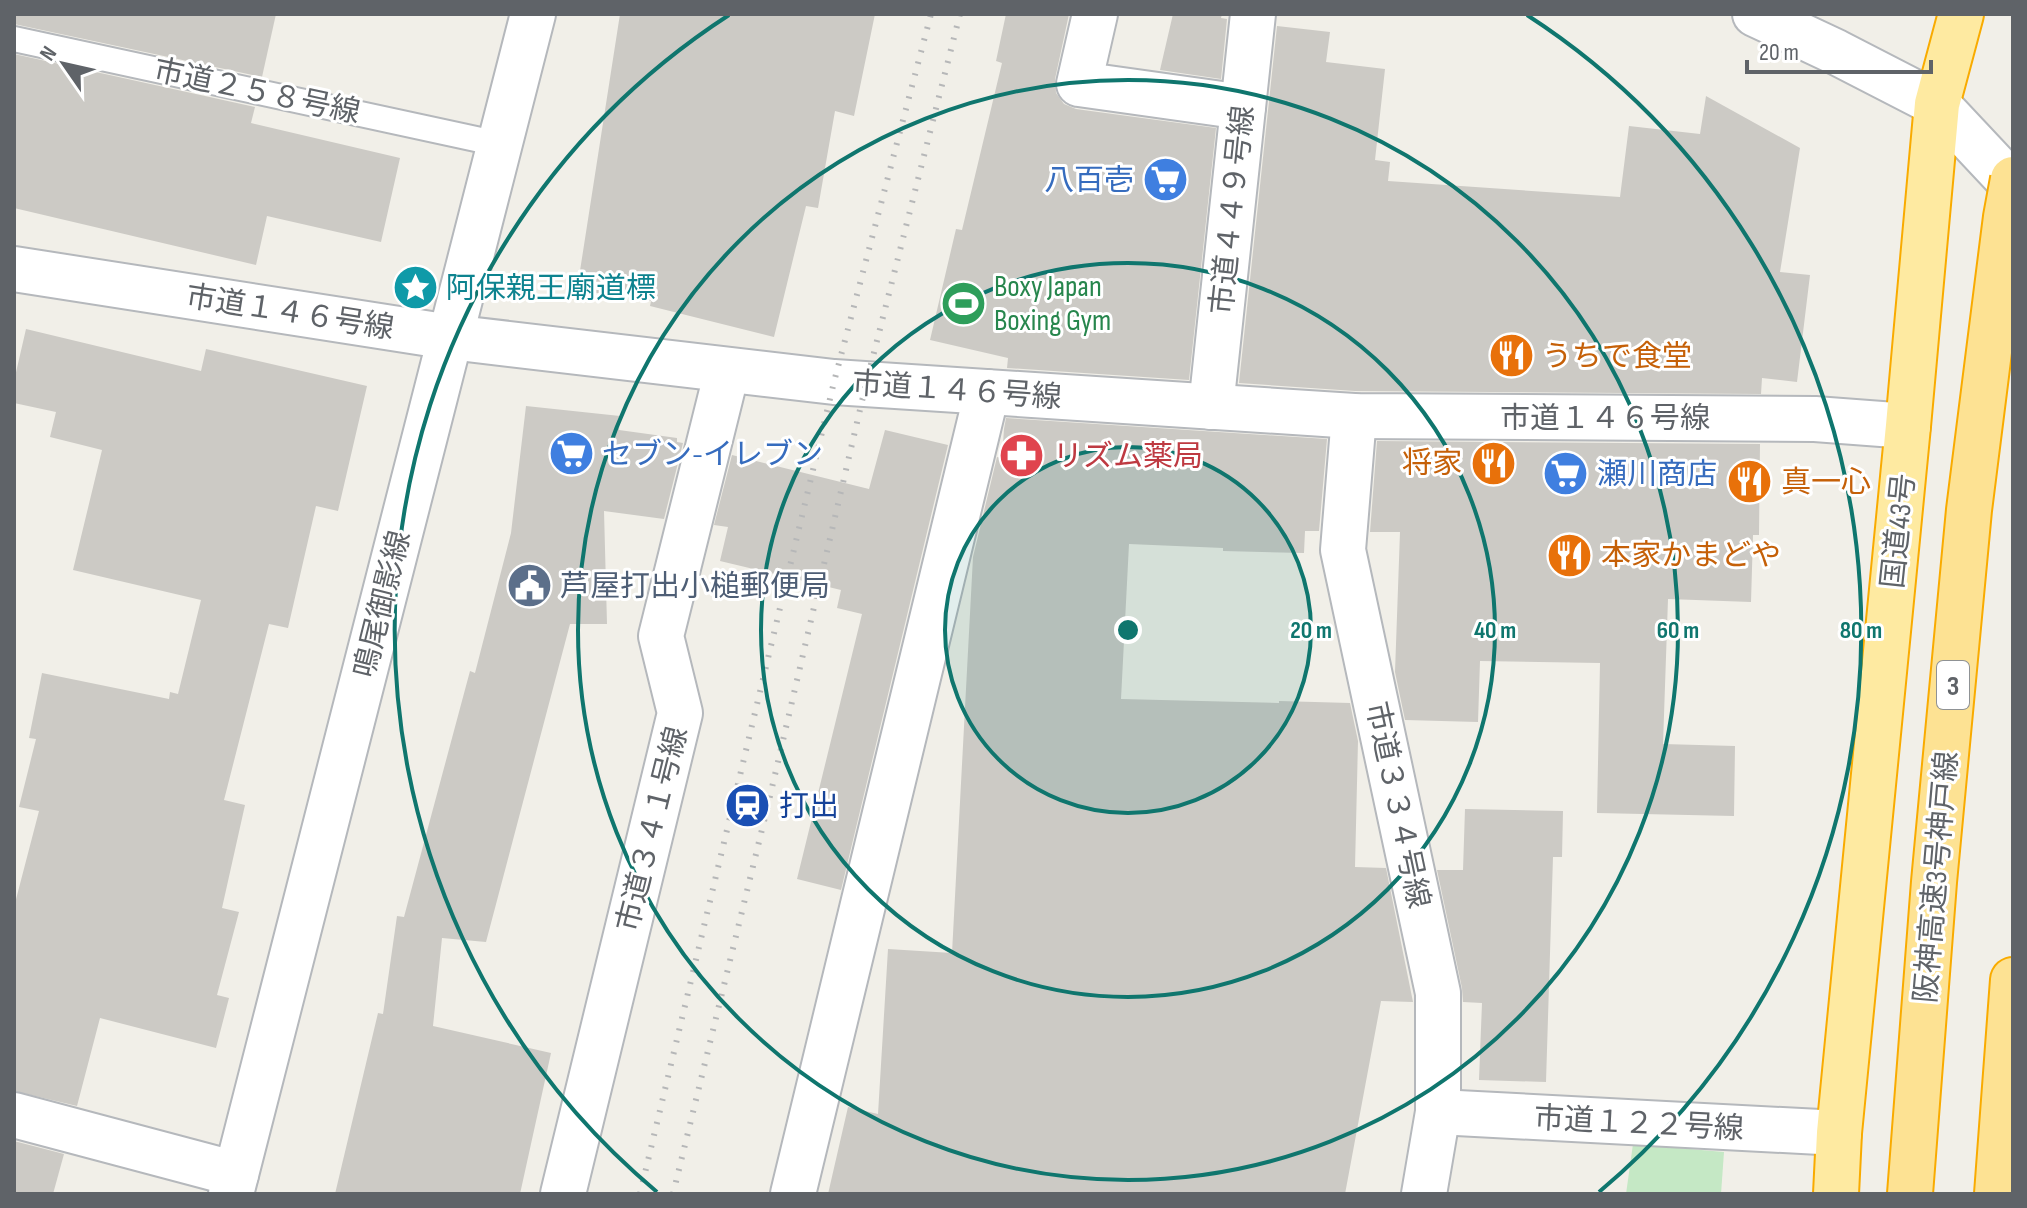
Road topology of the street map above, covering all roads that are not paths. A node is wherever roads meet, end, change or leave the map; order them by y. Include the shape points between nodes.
1 (533, 14) edge
2 (1095, 14) edge
3 (1253, 14) edge
4 (1755, 14) edge
5 (1961, 14) edge
6 (14, 39) edge
7 (1937, 104) junction
8 (1243, 107) junction
9 (499, 144) junction
10 (2013, 179) edge
11 (2013, 185) edge
12 (14, 269) edge
13 (450, 337) junction
14 (727, 371) junction
15 (987, 392) junction
16 (1211, 407) junction
17 (1354, 416) junction
18 (1908, 426) junction
19 (2013, 980) edge
20 (1438, 1112) junction
21 (14, 1115) edge
22 (1839, 1133) junction
23 (234, 1184) edge
24 (563, 1194) edge
25 (793, 1194) edge
26 (1424, 1194) edge
27 (1836, 1194) edge
28 (1910, 1194) edge
29 (1997, 1194) edge

1 - 9 street, 鳴尾御影線
2 - 8 street via 1079,84
3 - 8 street, 市道４４９号線
4 - 7 street
5 - 7 highway, 国道43号
6 - 9 lane, 市道２５８号線
7 - 11 street
7 - 18 highway, 国道43号
8 - 16 street, 市道４４９号線
9 - 13 street, 鳴尾御影線
10 - 28 highway, 阪神高速3号神戸線 / 3, bridge via 1969,510
12 - 13 street, 市道１４６号線
13 - 14 street, 市道１４６号線
13 - 23 street, 鳴尾御影線
14 - 15 street, 市道１４６号線
14 - 24 street, 市道３４１号線 via 661,636 680,713
15 - 16 street, 市道１４６号線
15 - 25 street
16 - 17 street, 市道１４６号線
17 - 18 street, 市道１４６号線 via 1815,419
17 - 20 street, 市道３３４号線 via 1343,550 1438,993
18 - 22 highway, 国道43号
19 - 29 highway
20 - 22 street, 市道１２２号線
20 - 26 street, 市道３３４号線
21 - 23 street
22 - 27 highway, 国道43号

